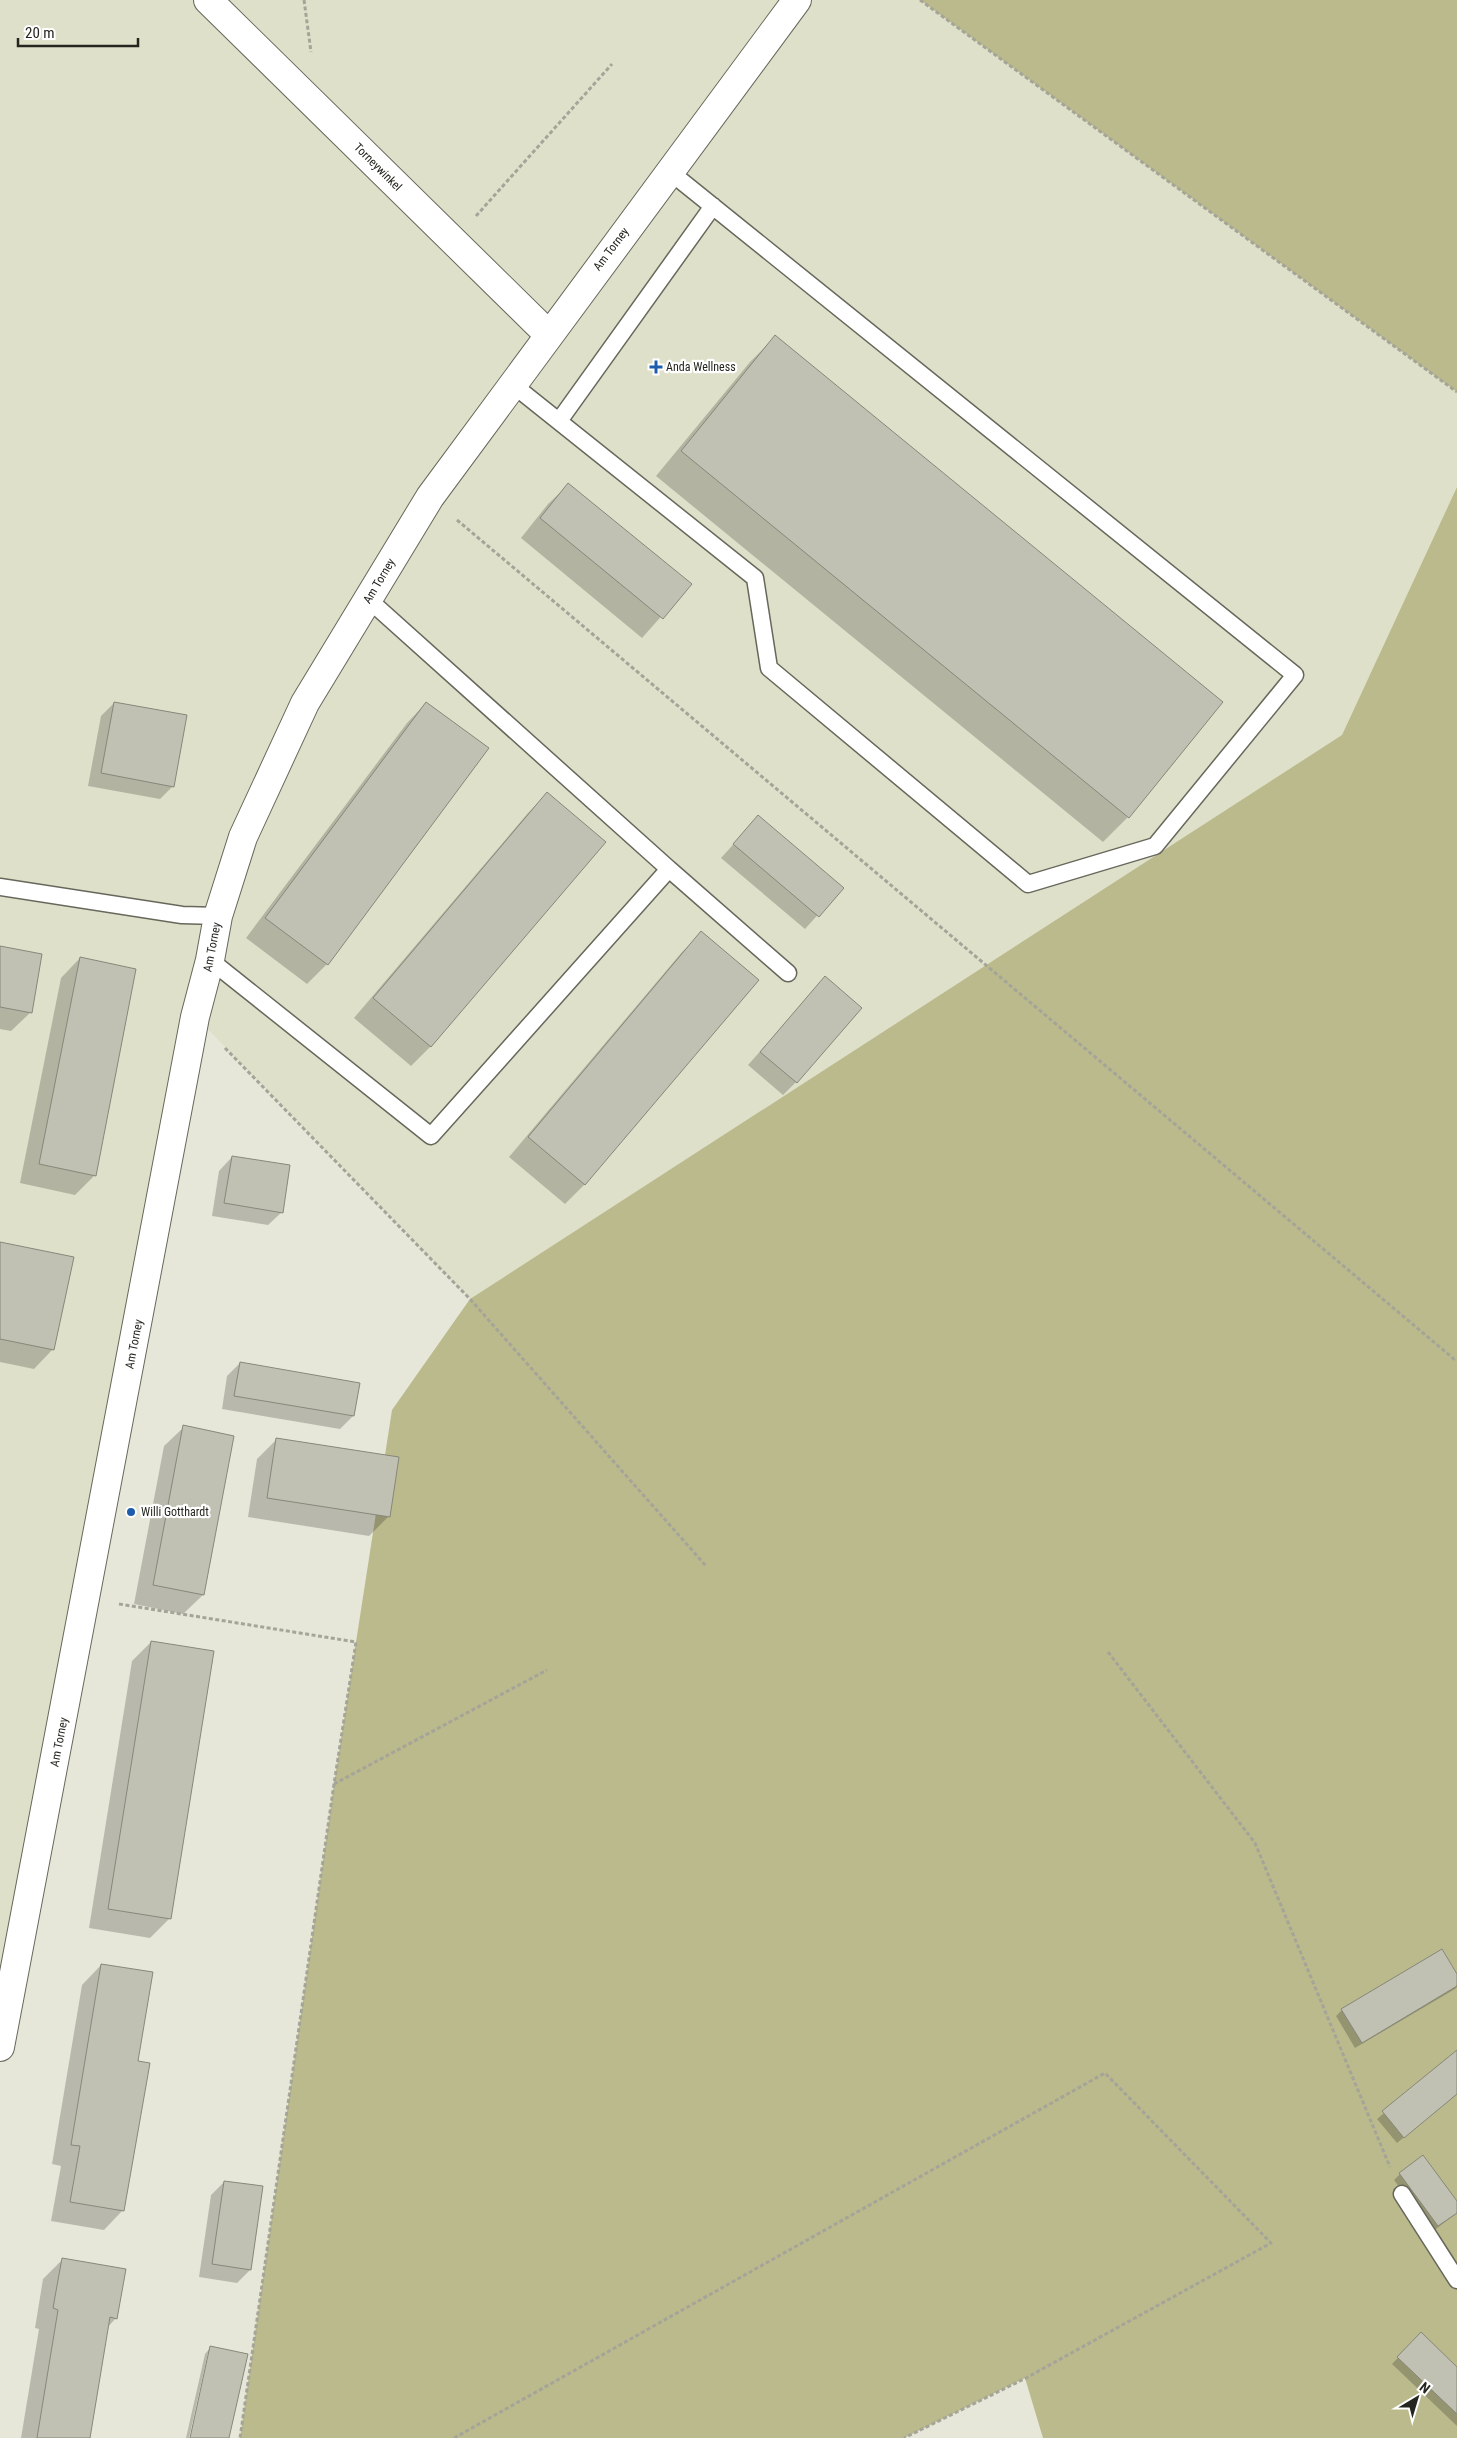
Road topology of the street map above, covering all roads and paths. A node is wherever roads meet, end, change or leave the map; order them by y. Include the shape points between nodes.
1 (208, 0) edge
2 (797, 0) edge
3 (920, 0) edge
4 (612, 64) dead end
5 (669, 171) junction
6 (713, 206) junction
7 (453, 241) junction
8 (548, 334) junction
9 (512, 384) junction
10 (1457, 392) edge
11 (559, 421) junction
12 (430, 497) junction
13 (368, 599) junction
14 (669, 868) junction
15 (0, 887) edge
16 (218, 916) junction
17 (210, 960) junction
18 (788, 973) dead end
19 (195, 1017) junction
20 (1457, 1357) edge
21 (706, 1566) dead end
22 (86, 1599) junction
23 (1108, 1652) dead end
24 (547, 1670) dead end
25 (334, 1784) junction
26 (0, 2048) edge
27 (1402, 2194) joint
28 (1457, 2280) edge
29 (240, 2438) edge
30 (454, 2438) edge
31 (904, 2438) edge

1 - 7 street, Torneywinkel
2 - 5 street, Am Torney
3 - 10 path
4 - 7 path
5 - 6 lane
5 - 8 street, Am Torney
6 - 11 lane
6 - 11 lane via 1295,675 1155,846 1028,884 769,668 755,578
7 - 8 street, Torneywinkel
8 - 9 street, Am Torney
9 - 11 lane
9 - 12 street, Am Torney
12 - 13 street, Am Torney
12 - 20 path via 1454,1359
13 - 14 lane
13 - 16 street, Am Torney via 305,703 243,836
14 - 17 lane via 431,1136
14 - 18 lane
15 - 16 lane via 182,915
16 - 17 street, Am Torney
17 - 19 street, Am Torney
19 - 21 path via 470,1299
19 - 22 street, Am Torney
22 - 25 path via 356,1642
22 - 26 street, Am Torney
23 - 27 path via 1255,1843
24 - 25 path
25 - 29 path
27 - 28 lane
30 - 31 path via 1105,2073 1271,2243 1026,2378

